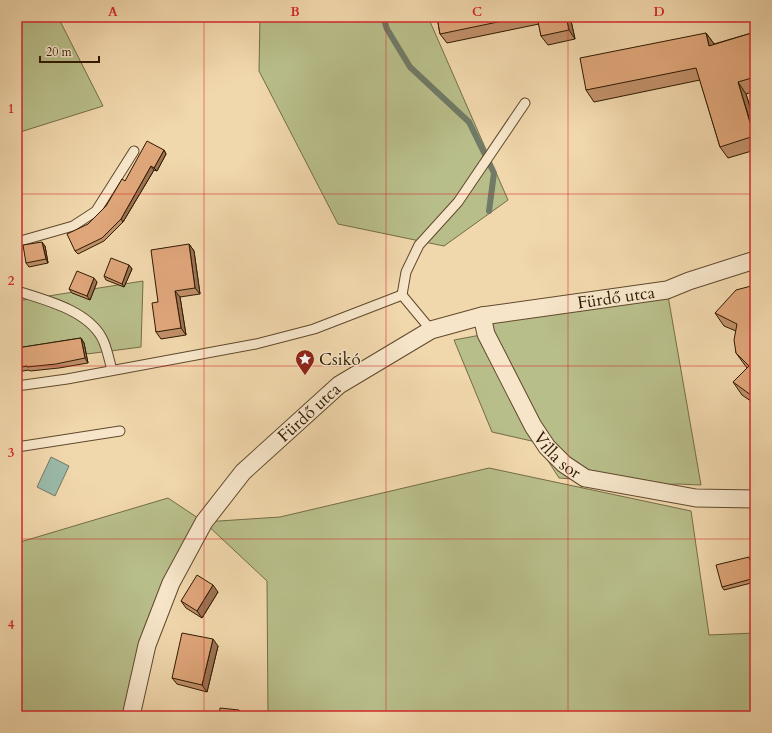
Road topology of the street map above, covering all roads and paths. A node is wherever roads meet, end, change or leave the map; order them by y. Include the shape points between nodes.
1 (525, 104) dead end
2 (134, 152) dead end
3 (17, 242) edge
4 (755, 260) edge
5 (17, 292) edge
6 (402, 295) junction
7 (482, 316) junction
8 (431, 330) junction
9 (112, 370) junction
10 (17, 386) edge
11 (120, 431) dead end
12 (17, 447) edge
13 (755, 499) edge
14 (131, 716) edge

1 - 6 lane via 458,202 419,245 406,272
2 - 3 lane via 96,211 73,226
4 - 7 street, Fürdő utca via 667,290
5 - 9 lane via 72,310 88,321 102,337
6 - 8 lane
6 - 9 lane via 314,329 256,344
7 - 8 street, Fürdő utca
7 - 13 street, Villa sor via 486,334 533,426 564,464 585,478 696,498
8 - 14 street, Fürdő utca via 339,385 243,472 204,522 171,583 147,646
9 - 10 lane via 67,380
11 - 12 lane

